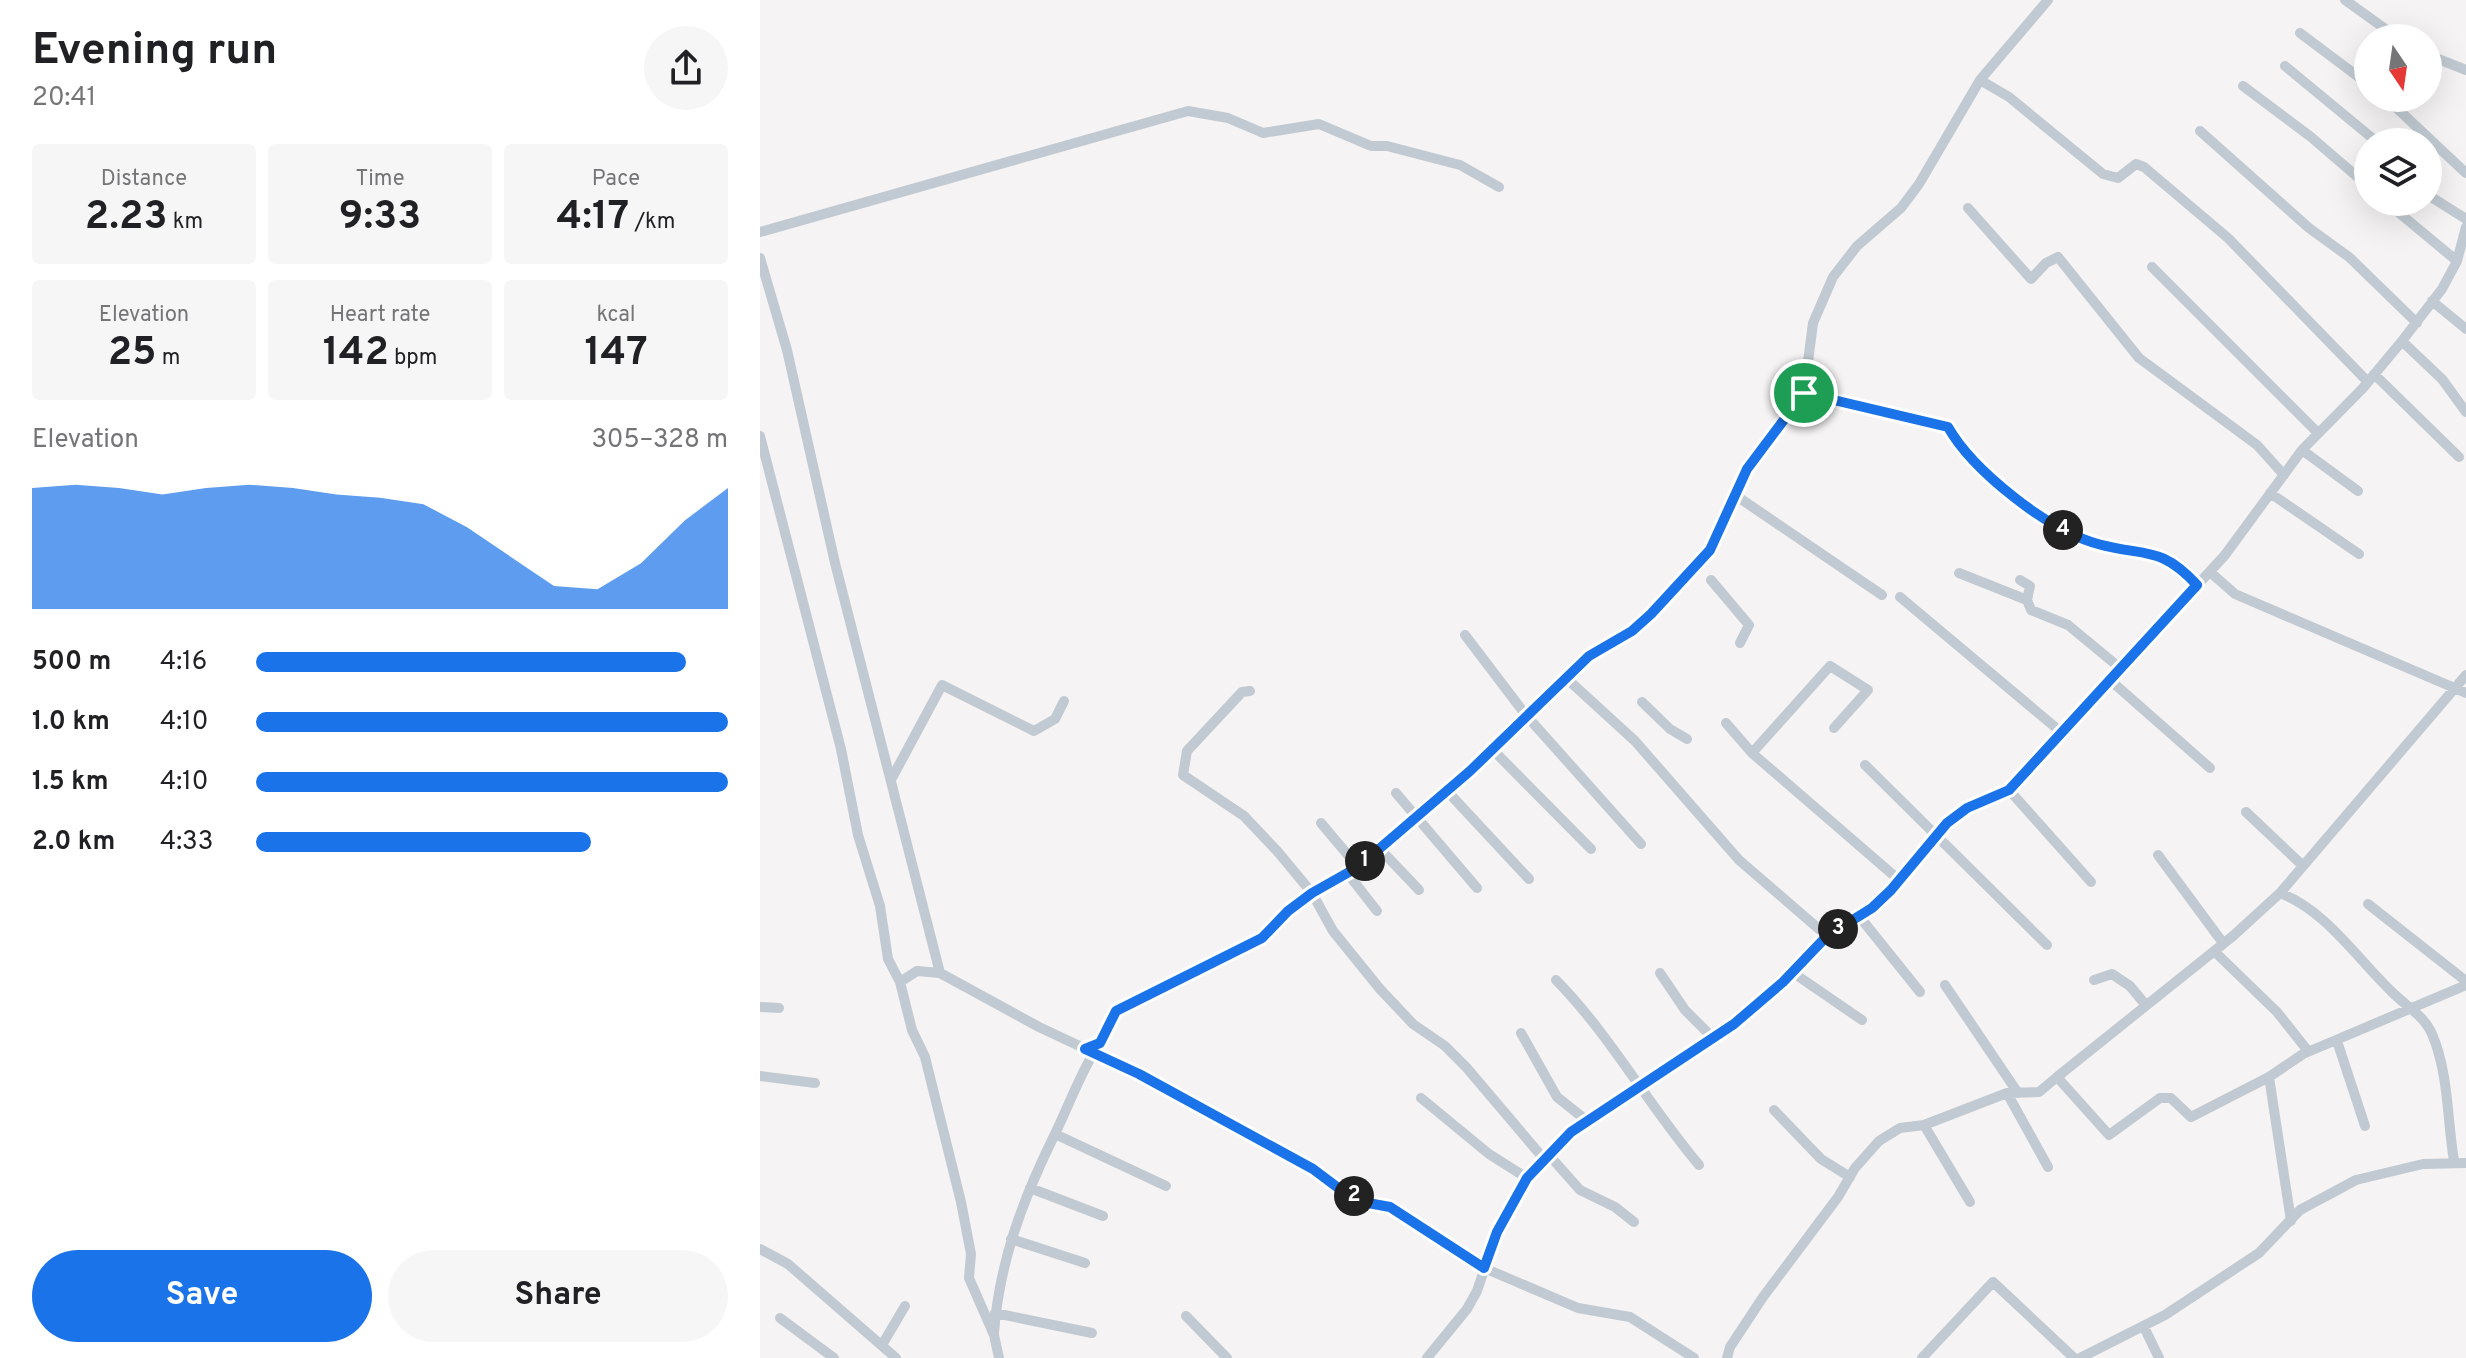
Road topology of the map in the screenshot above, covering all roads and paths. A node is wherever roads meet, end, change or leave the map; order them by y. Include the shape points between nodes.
1 (2048, 0) edge
2 (2345, 0) edge
3 (2378, 24) edge
4 (2300, 33) dead end
5 (2442, 61) edge
6 (2285, 66) dead end
7 (2466, 70) edge
8 (2354, 74) edge
9 (1980, 80) junction
10 (2243, 86) dead end
11 (2401, 112) edge
12 (2360, 128) edge
13 (2200, 131) dead end
14 (2466, 173) edge
15 (2354, 174) edge
16 (1499, 187) dead end
17 (2442, 204) edge
18 (1968, 208) dead end
19 (2403, 216) edge
20 (2466, 219) edge
21 (2466, 227) edge
22 (760, 232) edge
23 (2464, 244) edge
24 (760, 258) edge
25 (2457, 261) junction
26 (2152, 267) dead end
27 (2432, 301) junction
28 (2417, 323) junction
29 (2466, 329) edge
30 (2402, 341) junction
31 (2371, 378) junction
32 (1804, 393) junction
33 (2466, 412) edge
34 (2317, 432) junction
35 (760, 436) edge
36 (2302, 450) junction
37 (2459, 457) dead end
38 (2284, 475) junction
39 (2358, 491) dead end
40 (2270, 493) junction
41 (1735, 495) junction
42 (2359, 554) dead end
43 (2210, 572) junction
44 (1959, 573) dead end
45 (1711, 580) dead end
46 (2020, 580) dead end
47 (2197, 585) junction
48 (1882, 595) dead end
49 (1900, 597) dead end
50 (2027, 600) junction
51 (1465, 635) dead end
52 (1740, 643) dead end
53 (2120, 668) junction
54 (2466, 675) edge
55 (1565, 677) junction
56 (2110, 680) junction
57 (1250, 691) dead end
58 (2460, 692) edge
59 (1064, 701) dead end
60 (1642, 702) dead end
61 (1525, 714) junction
62 (1726, 723) dead end
63 (1834, 728) dead end
64 (2061, 732) junction
65 (1687, 739) dead end
66 (1491, 748) junction
67 (1752, 753) junction
68 (1865, 765) dead end
69 (2210, 768) dead end
70 (892, 778) junction
71 (2009, 790) junction
72 (1447, 791) junction
73 (1396, 793) dead end
74 (2246, 812) dead end
75 (1415, 818) junction
76 (1321, 823) dead end
77 (1937, 835) junction
78 (1641, 844) dead end
79 (1380, 849) junction
80 (1591, 849) dead end
81 (2158, 855) dead end
82 (2301, 864) junction
83 (1358, 867) junction
84 (1348, 874) junction
85 (1529, 879) dead end
86 (1899, 880) junction
87 (2091, 882) dead end
88 (1477, 888) dead end
89 (1419, 890) dead end
90 (1312, 893) junction
91 (2280, 893) junction
92 (2368, 904) dead end
93 (1377, 911) dead end
94 (1859, 916) junction
95 (1827, 936) junction
96 (2047, 945) dead end
97 (2219, 947) junction
98 (1792, 972) junction
99 (940, 973) junction
100 (1660, 973) dead end
101 (1556, 980) dead end
102 (2094, 980) dead end
103 (900, 982) junction
104 (2466, 983) edge
105 (1945, 985) dead end
106 (1920, 992) dead end
107 (2144, 1003) junction
108 (760, 1007) edge
109 (779, 1008) dead end
110 (2411, 1009) junction
111 (1862, 1020) dead end
112 (1521, 1033) dead end
113 (1713, 1038) junction
114 (2337, 1041) junction
115 (2308, 1051) junction
116 (1089, 1052) junction
117 (760, 1076) edge
118 (2057, 1077) junction
119 (2269, 1077) junction
120 (815, 1083) dead end
121 (1637, 1087) junction
122 (2012, 1093) junction
123 (1421, 1098) dead end
124 (1774, 1110) dead end
125 (1586, 1120) junction
126 (1924, 1125) junction
127 (2365, 1126) dead end
128 (1055, 1134) junction
129 (1546, 1157) junction
130 (2454, 1161) junction
131 (2466, 1163) edge
132 (1699, 1165) dead end
133 (2048, 1167) dead end
134 (1850, 1177) junction
135 (1527, 1178) junction
136 (1166, 1186) dead end
137 (1030, 1188) junction
138 (1970, 1202) dead end
139 (1103, 1216) dead end
140 (2291, 1221) junction
141 (1634, 1222) dead end
142 (1011, 1239) junction
143 (760, 1249) edge
144 (1085, 1263) dead end
145 (1484, 1268) junction
146 (905, 1306) dead end
147 (995, 1313) junction
148 (1186, 1316) dead end
149 (780, 1318) dead end
150 (2144, 1327) junction
151 (1092, 1333) dead end
152 (994, 1335) junction
153 (882, 1345) junction
154 (1925, 1357) edge
155 (834, 1358) edge
156 (896, 1358) edge
157 (999, 1358) edge
158 (1227, 1358) edge
159 (1427, 1358) edge
160 (1694, 1358) edge
161 (1727, 1358) edge
162 (2077, 1358) edge
163 (2159, 1358) edge

1 - 9 street
2 - 3 street
4 - 8 street
5 - 7 street
6 - 12 street
9 - 31 street via 2009,97 2103,174 2118,178 2136,164 2144,167 2228,238
9 - 32 street via 1919,184 1833,277 1813,323
10 - 15 street
11 - 14 street
13 - 28 street via 2349,257
16 - 22 street via 1460,165 1371,146 1319,124 1263,133 1228,118 1188,111
17 - 20 street
18 - 38 street via 2031,279 2058,257 2139,358 2257,445
19 - 25 street
21 - 23 street
23 - 25 street
24 - 70 street
25 - 27 street
26 - 34 street
27 - 28 street
27 - 29 street
28 - 30 street
30 - 31 street
30 - 33 street via 2442,379
31 - 34 street
31 - 37 street
32 - 41 street via 1747,469
32 - 47 street via 1948,427 1969,459 2040,517 2098,544 2156,553
34 - 36 street
35 - 103 street via 880,906 888,959
36 - 38 street
36 - 39 street
38 - 40 street
40 - 42 street
40 - 43 street
41 - 48 street
41 - 55 street via 1697,566 1632,631
43 - 47 street
43 - 58 street via 2235,594
44 - 50 street
45 - 52 street via 1749,625
46 - 50 street via 2030,586
47 - 53 street
49 - 64 street
50 - 53 street via 2031,610 2068,625
51 - 61 street
53 - 56 street
54 - 58 street
55 - 61 street
55 - 95 street via 1635,741 1739,860
56 - 64 street
56 - 69 street
57 - 90 street via 1242,692 1187,751 1183,775 1244,816
58 - 82 street
59 - 70 street via 1055,719 1034,731 942,685
60 - 65 street
61 - 66 street
61 - 78 street
62 - 67 street
63 - 67 street via 1868,690 1830,666
64 - 71 street
66 - 72 street
66 - 80 street
67 - 86 street
68 - 77 street
70 - 99 street
71 - 77 street via 1967,808
71 - 87 street
72 - 75 street
72 - 85 street
73 - 75 street
74 - 82 street
75 - 79 street
75 - 88 street
76 - 83 street
77 - 86 street
77 - 96 street
79 - 83 street
79 - 89 street
81 - 97 street
82 - 91 street
83 - 84 street
84 - 90 street
84 - 93 street
86 - 94 street
90 - 116 street via 1262,938 1116,1011 1100,1043
90 - 129 street via 1333,931 1380,989 1466,1067
91 - 97 street
91 - 110 street via 2333,931
92 - 104 street
94 - 95 street
94 - 106 street
95 - 98 street
97 - 107 street
97 - 115 street
98 - 111 street
98 - 113 street
99 - 103 street via 917,971
99 - 116 street
100 - 113 street via 1685,1010
101 - 121 street via 1620,1055
102 - 107 street via 2112,974
103 - 152 street via 925,1057 961,1202 971,1254 969,1278
104 - 110 street
105 - 122 street
107 - 118 street
108 - 109 street
110 - 114 street
110 - 130 street via 2426,1020 2441,1061
112 - 125 street via 1557,1097
113 - 121 street
114 - 115 street
114 - 127 street
115 - 119 street
116 - 128 street
116 - 145 street via 1313,1169 1341,1190 1401,1213
117 - 120 street
118 - 119 street via 2109,1135 2160,1098 2171,1098 2191,1117
118 - 122 street via 2039,1092
119 - 140 street
121 - 125 street
121 - 132 street
122 - 126 street
122 - 133 street
123 - 135 street
124 - 134 street via 1821,1159
125 - 129 street
126 - 134 street via 1900,1128 1879,1141
126 - 138 street
128 - 136 street
128 - 137 street
129 - 135 street
129 - 141 street via 1580,1190
130 - 131 street
130 - 140 street via 2356,1180 2300,1210
134 - 161 street via 1763,1297
135 - 145 street
137 - 139 street
137 - 142 street
140 - 150 street via 2259,1253
142 - 144 street
142 - 147 street
143 - 153 street via 788,1264
145 - 159 street via 1467,1309
145 - 160 street via 1578,1308 1630,1317
146 - 153 street
147 - 151 street
147 - 152 street
148 - 158 street
149 - 155 street
150 - 162 street
150 - 163 street
152 - 157 street
153 - 156 street
154 - 162 street via 1993,1282

